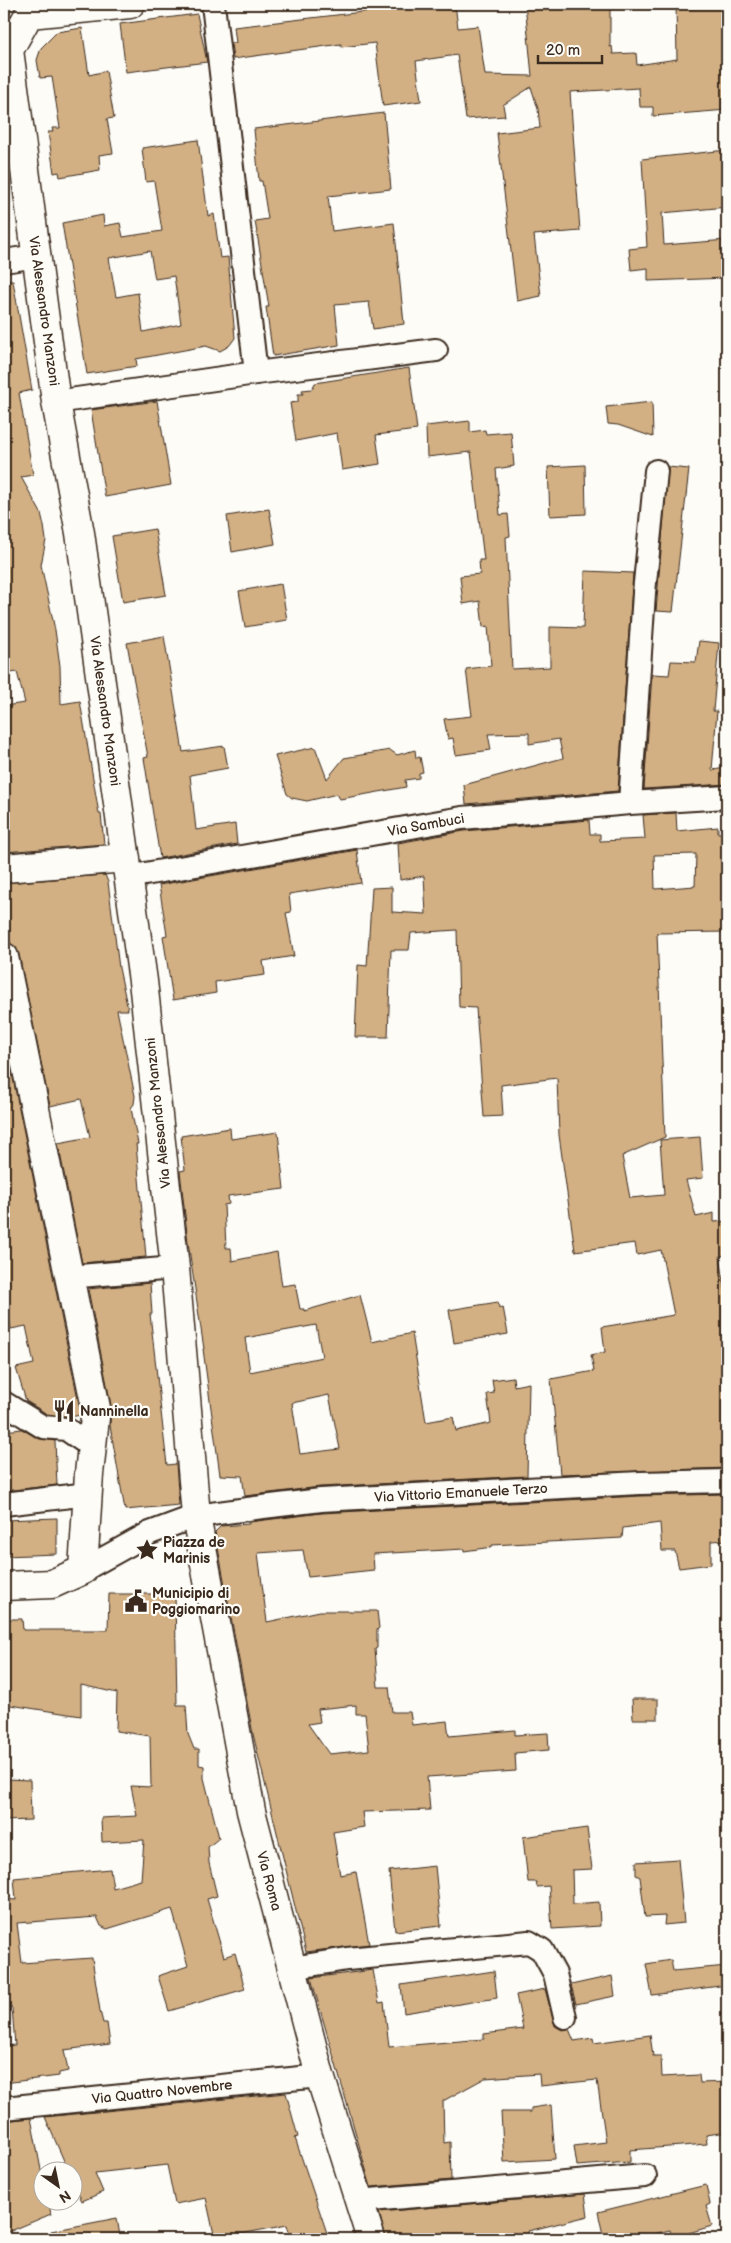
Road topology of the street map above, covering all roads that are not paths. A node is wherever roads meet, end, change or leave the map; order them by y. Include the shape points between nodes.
1 (118, 4) edge
2 (213, 4) edge
3 (29, 9) edge
4 (37, 256) junction
5 (4, 261) edge
6 (436, 350) dead end
7 (256, 373) junction
8 (56, 402) junction
9 (656, 471) dead end
10 (727, 796) edge
11 (630, 803) junction
12 (4, 868) edge
13 (127, 868) junction
14 (4, 957) edge
15 (175, 1268) junction
16 (68, 1277) junction
17 (4, 1403) edge
18 (92, 1447) junction
19 (727, 1481) edge
20 (88, 1494) junction
21 (4, 1504) edge
22 (196, 1516) junction
23 (83, 1570) junction
24 (4, 1586) edge
25 (292, 1968) junction
26 (564, 2017) dead end
27 (320, 2076) junction
28 (4, 2108) edge
29 (645, 2176) dead end
30 (359, 2201) junction
31 (371, 2239) edge

1 - 3 main road, Via Alessandro Manzoni
2 - 7 street
3 - 4 main road, Via Alessandro Manzoni via 9,50
4 - 5 street
4 - 8 main road, Via Alessandro Manzoni
6 - 7 street
7 - 8 street
8 - 13 main road, Via Alessandro Manzoni via 80,533
9 - 11 street
10 - 11 street, Via Sambuci
11 - 13 street, Via Sambuci via 462,818
12 - 13 main road
13 - 15 main road, Via Alessandro Manzoni
14 - 16 main road
15 - 16 street
15 - 22 main road, Via Alessandro Manzoni
16 - 18 main road via 96,1408
17 - 18 street via 43,1427 66,1429
18 - 20 main road
19 - 22 street, Via Vittorio Emanuele Terzo via 322,1500
20 - 21 street
20 - 23 main road
22 - 23 street, Via Vittorio Emanuele Terzo via 150,1533
22 - 25 main road, Via Roma via 251,1811
23 - 24 main road via 52,1584
25 - 26 street via 347,1959 529,1942 542,1950 555,1974
25 - 27 main road, Via Roma
27 - 28 street, Via Quattro Novembre
27 - 30 main road, Via Roma
29 - 30 street
30 - 31 main road, Via Roma

